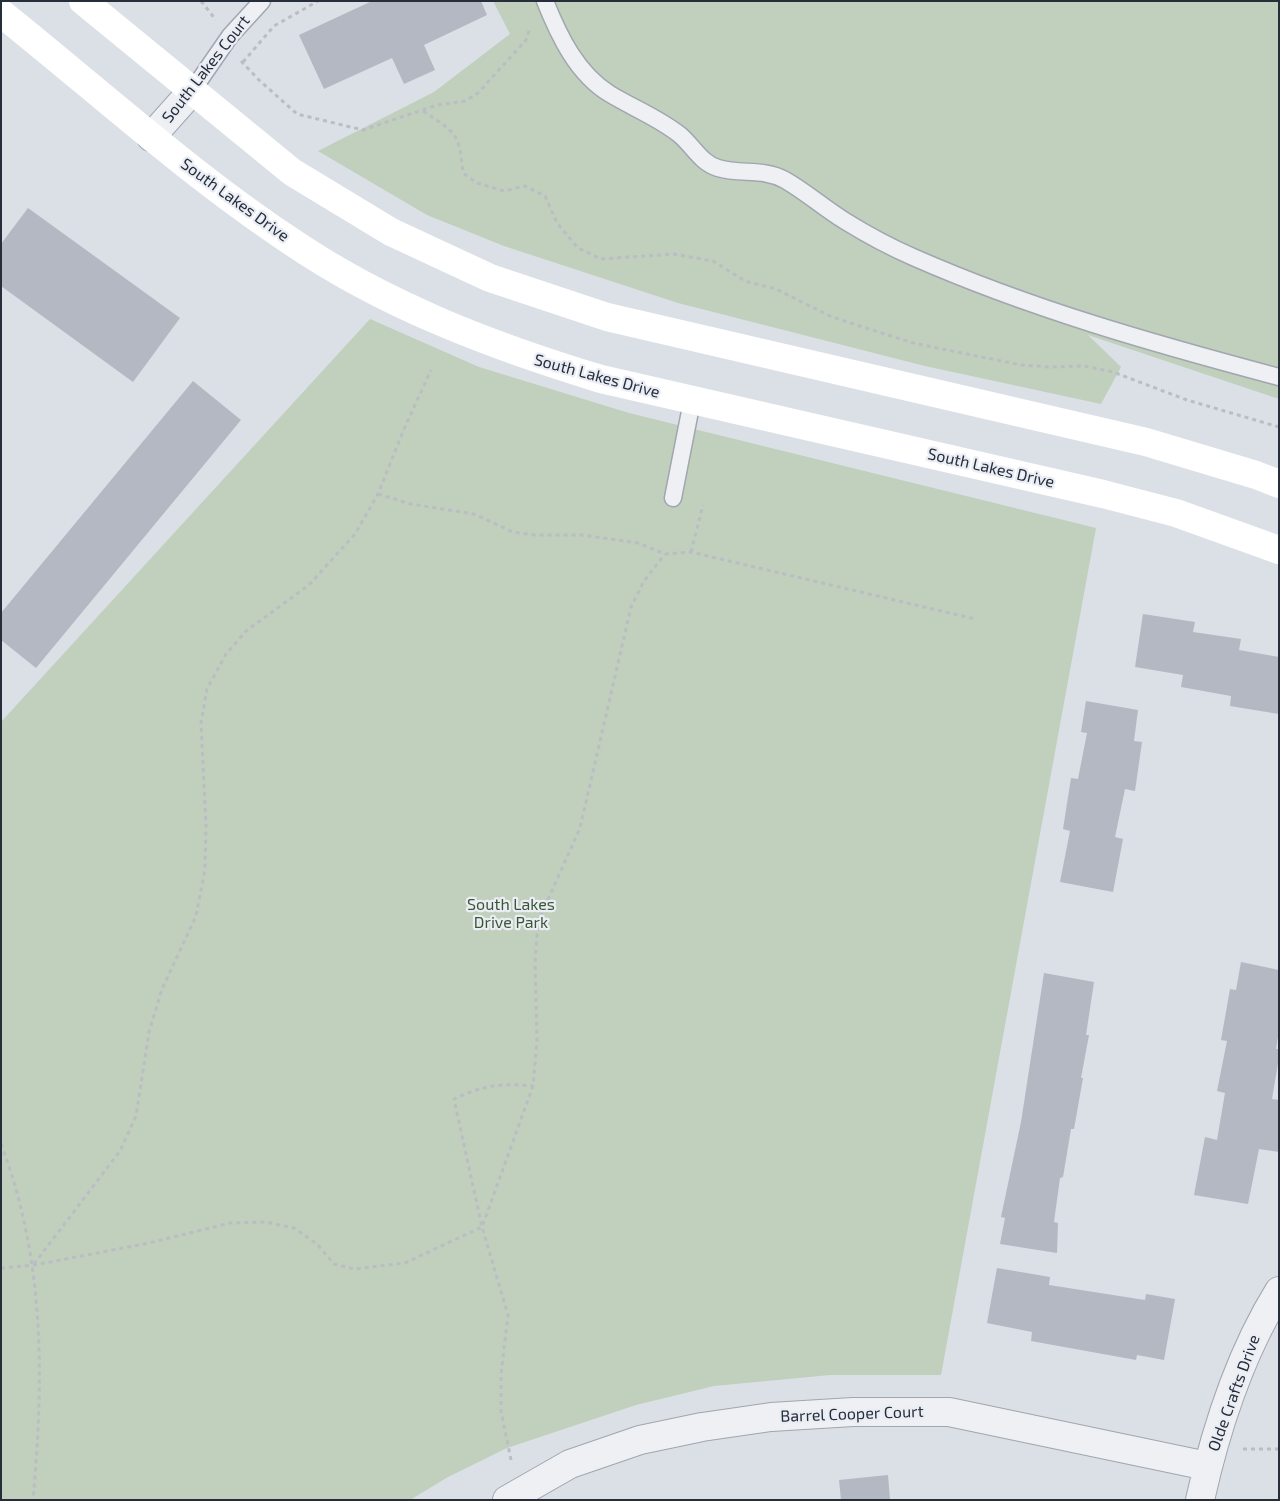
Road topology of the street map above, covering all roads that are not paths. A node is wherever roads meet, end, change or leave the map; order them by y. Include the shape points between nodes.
1 (83, 1) edge
2 (262, 1) edge
3 (545, 1) edge
4 (1, 13) edge
5 (192, 91) junction
6 (151, 137) junction
7 (1279, 377) edge
8 (692, 401) junction
9 (1279, 484) edge
10 (673, 498) dead end
11 (1279, 550) edge
12 (1279, 1291) edge
13 (1207, 1466) junction
14 (508, 1500) edge
15 (1200, 1500) edge

1 - 5 main road
2 - 5 lane, South Lakes Court via 230,36
3 - 7 lane via 578,66 608,93 682,136 698,156 717,168 763,172 783,179 846,222 912,256 1039,306
4 - 6 main road, South Lakes Drive
5 - 6 street, South Lakes Court
5 - 9 main road via 292,172 391,232 490,278 607,317 1146,442 1256,474
6 - 8 main road, South Lakes Drive via 289,240 403,305 528,357
8 - 10 lane
8 - 11 main road, South Lakes Drive via 1103,494 1176,513
12 - 13 street, Olde Crafts Drive via 1238,1371
13 - 14 street, Barrel Cooper Court via 948,1412 854,1412 771,1417 640,1440 570,1464
13 - 15 street, Olde Crafts Drive

